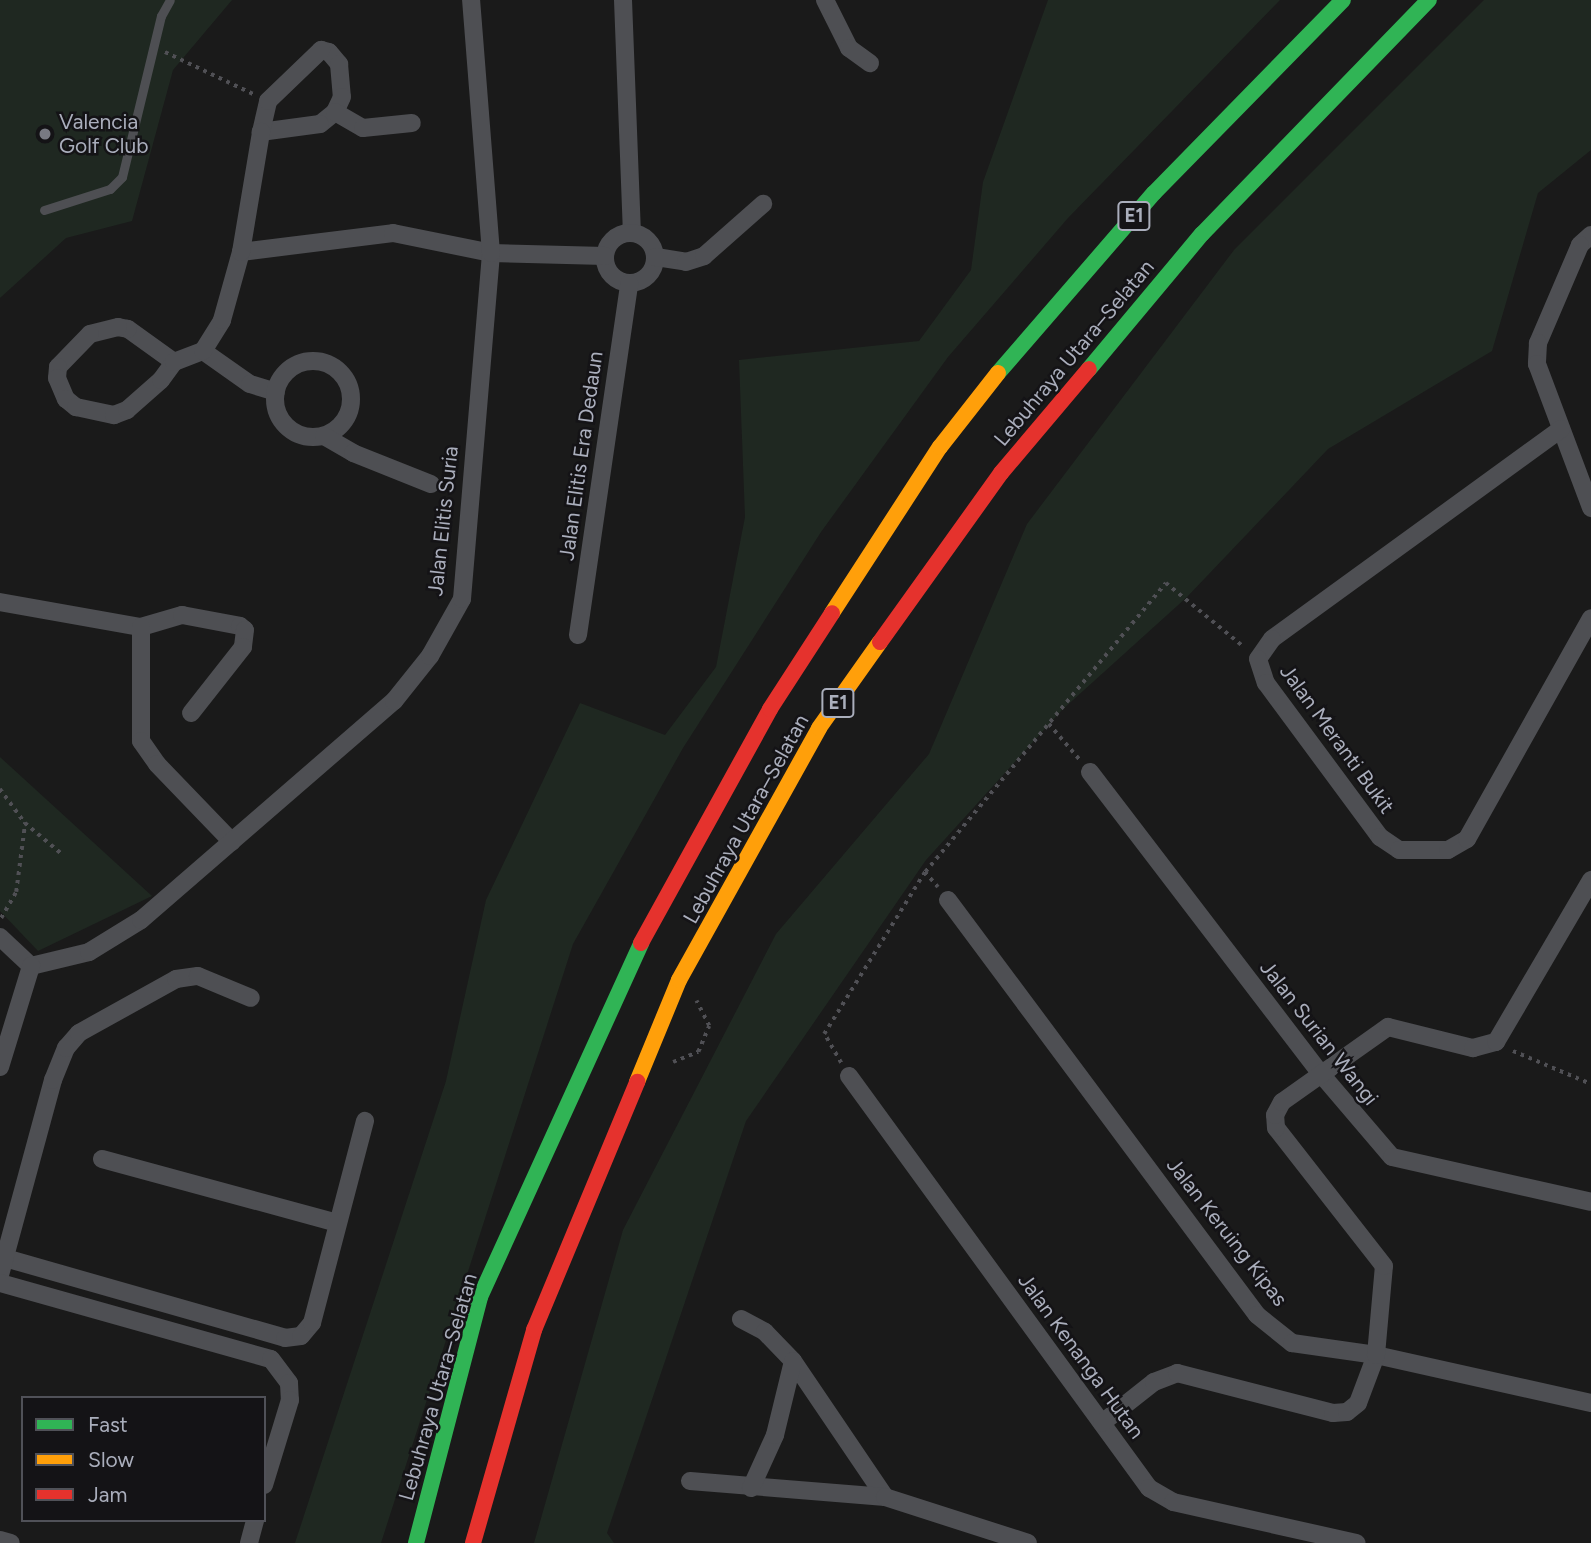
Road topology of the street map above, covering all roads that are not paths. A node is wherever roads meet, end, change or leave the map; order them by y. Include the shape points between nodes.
1 (170, 0) edge
2 (471, 0) edge
3 (623, 0) edge
4 (825, 0) edge
5 (1343, 0) edge
6 (1429, 0) edge
7 (870, 63) dead end
8 (335, 112) junction
9 (412, 123) dead end
10 (261, 132) junction
11 (763, 204) dead end
12 (44, 210) dead end
13 (632, 233) junction
14 (1591, 235) edge
15 (241, 252) junction
16 (491, 253) junction
17 (605, 256) junction
18 (656, 257) junction
19 (629, 284) junction
20 (204, 351) junction
21 (174, 362) junction
22 (276, 392) junction
23 (1561, 429) junction
24 (324, 436) junction
25 (431, 484) dead end
26 (1591, 509) edge
27 (0, 602) edge
28 (1591, 618) edge
29 (141, 627) junction
30 (579, 635) dead end
31 (191, 713) dead end
32 (1090, 772) road end
33 (232, 842) junction
34 (1591, 880) edge
35 (948, 900) road end
36 (0, 937) edge
37 (31, 966) junction
38 (251, 998) dead end
39 (0, 1067) edge
40 (1321, 1074) junction
41 (849, 1076) road end
42 (365, 1121) dead end
43 (102, 1159) dead end
44 (1591, 1202) edge
45 (337, 1223) junction
46 (2, 1266) edge
47 (0, 1283) edge
48 (741, 1319) dead end
49 (1376, 1355) junction
50 (793, 1361) junction
51 (1591, 1404) edge
52 (1102, 1423) junction
53 (266, 1478) edge
54 (690, 1480) dead end
55 (751, 1489) junction
56 (885, 1497) junction
57 (254, 1522) edge
58 (0, 1540) edge
59 (11, 1543) edge
60 (249, 1543) edge
61 (416, 1543) edge
62 (473, 1543) edge
63 (1028, 1543) edge
64 (1356, 1543) edge

1 - 12 lane via 153,47 122,177 110,189
2 - 16 street, Jalan Elitis Suria
3 - 13 street
4 - 7 street via 849,48
5 - 61 highway, Lebuhraya Utara–Selatan / E1 via 1154,193 989,384 940,447 770,709 639,947 480,1297
6 - 62 highway, Lebuhraya Utara–Selatan / E1 via 1202,234 1001,473 820,728 679,980 534,1330
8 - 9 street via 363,128
8 - 10 street via 320,124
8 - 10 street via 342,97 339,64 330,52 321,50 268,101
10 - 15 street
11 - 18 street via 704,256 686,262
13 - 17 street via 617,236
13 - 18 street via 650,243
14 - 23 street via 1580,245 1538,343 1537,364
15 - 16 street via 393,233
15 - 20 street via 222,320
16 - 17 street
16 - 33 street, Jalan Elitis Suria via 462,599 430,656 394,701
17 - 19 street via 609,271
18 - 19 street via 651,273
19 - 30 street, Jalan Elitis Era Dedaun
20 - 21 street
20 - 22 street via 250,384
21 - 21 street via 127,410 114,415 76,407 66,399 57,378 58,367 90,334 118,327 128,329
22 - 24 street via 275,405 288,428 312,438
22 - 24 street via 287,372 308,362 320,362 340,373 351,395 350,408 345,420
23 - 26 street
23 - 28 street, Jalan Meranti Bukit via 1272,639 1258,659 1266,683 1380,837 1399,850 1448,850 1466,839
24 - 25 street via 353,453
27 - 29 street
29 - 31 street via 183,615 245,630 237,657
29 - 33 street via 141,741 157,764
32 - 40 street, Jalan Surian Wangi
33 - 37 street, Jalan Elitis Suria via 141,920 89,952
34 - 40 street via 1496,1042 1474,1048 1388,1027
35 - 49 street, Jalan Keruing Kipas via 1257,1315 1292,1343
36 - 37 street
37 - 39 street
38 - 46 street via 198,976 176,979 79,1033 66,1048 53,1080
40 - 44 street, Jalan Surian Wangi via 1392,1157
40 - 49 street via 1282,1102 1275,1115 1276,1128 1384,1266
41 - 52 street, Jalan Kenanga Hutan
42 - 45 street
43 - 45 street
45 - 46 street via 312,1323 301,1336 285,1338
47 - 53 street via 271,1359 289,1383 289,1400
48 - 50 street via 765,1332
49 - 51 street, Jalan Keruing Kipas
49 - 52 street via 1358,1403 1348,1412 1333,1413 1177,1373 1154,1382
50 - 55 street via 775,1435
50 - 56 street
52 - 64 street, Jalan Kenanga Hutan via 1149,1489 1160,1496
54 - 55 street
55 - 56 street
56 - 63 street
57 - 60 street
58 - 59 street

